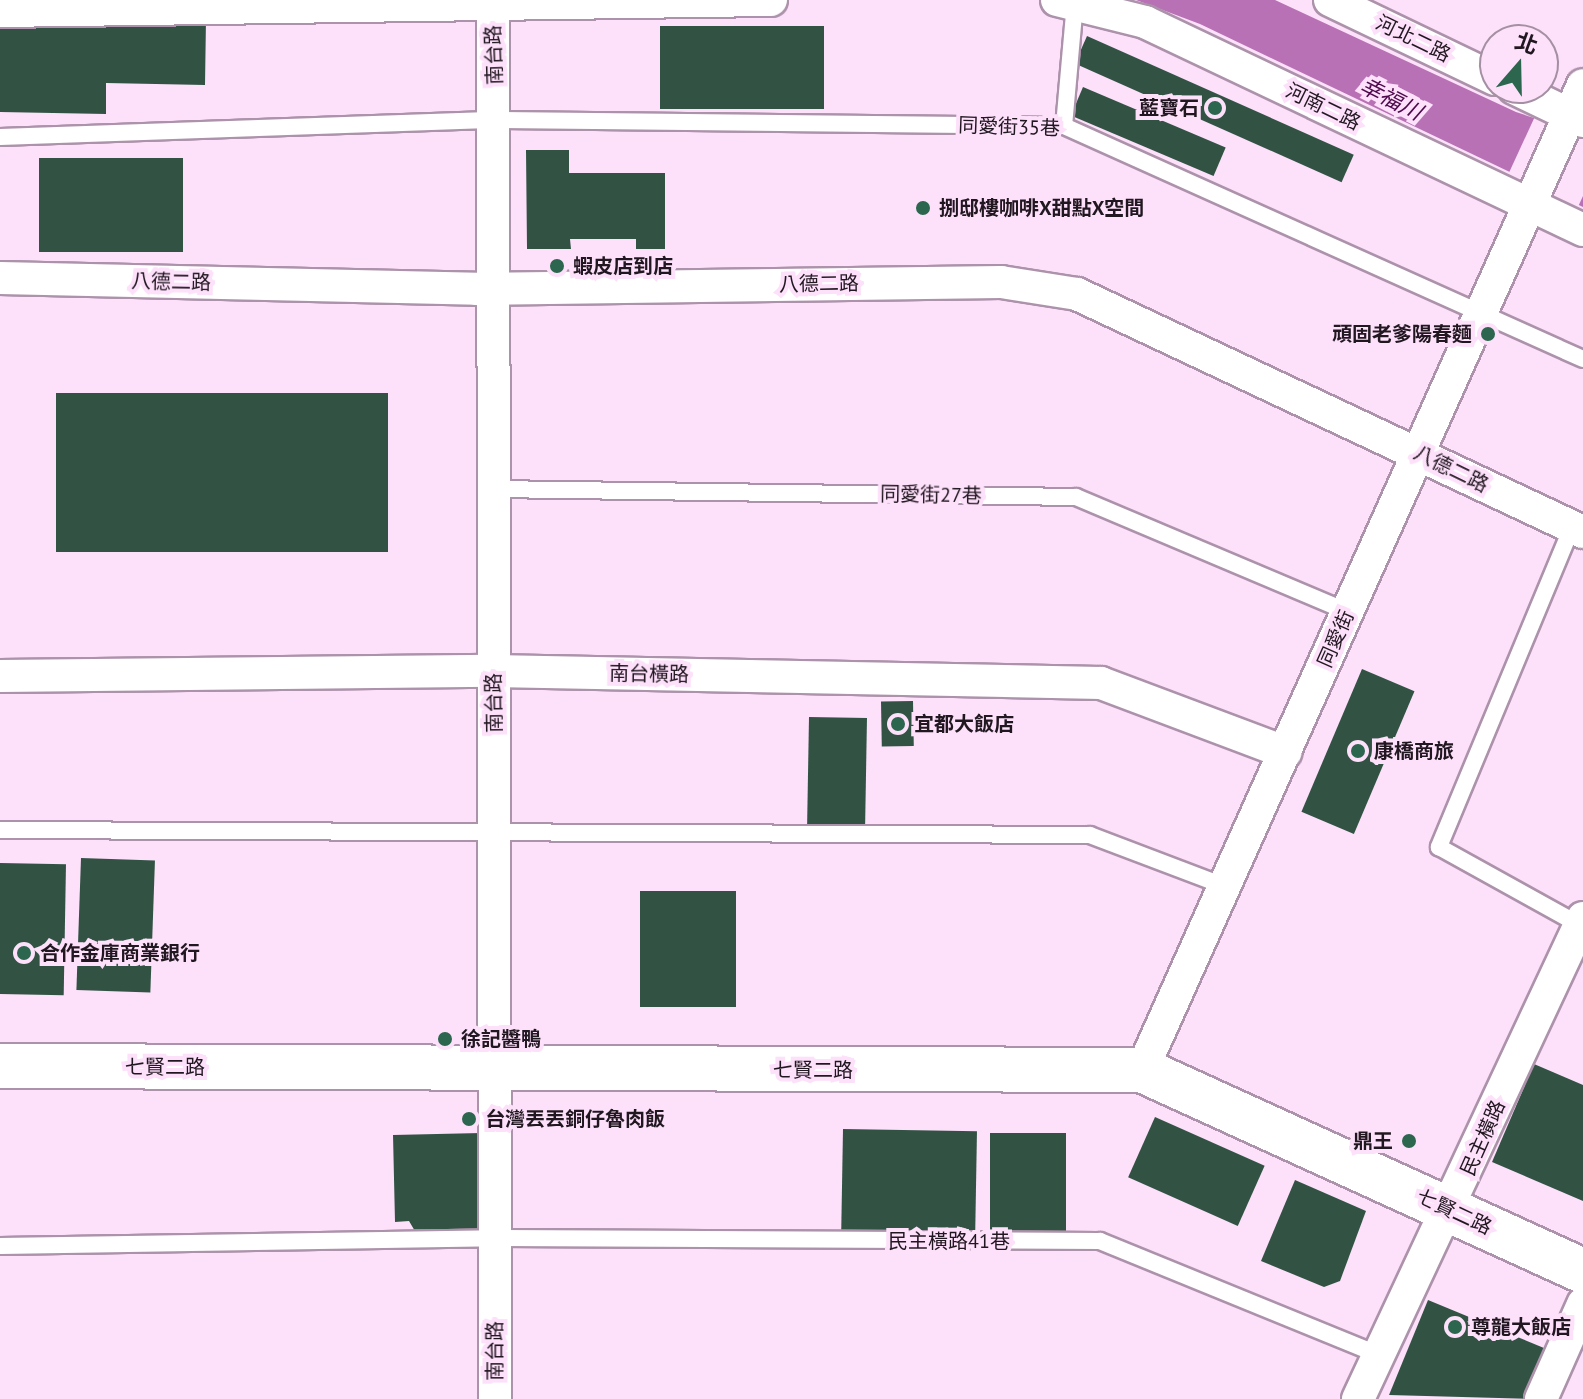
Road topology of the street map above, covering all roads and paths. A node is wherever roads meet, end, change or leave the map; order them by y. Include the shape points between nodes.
1 (771, 0) edge
2 (1066, 1) edge
3 (1341, 2) edge
4 (493, 4) edge
5 (0, 11) edge
6 (1479, 71) edge
7 (1583, 85) edge
8 (1548, 104) edge
9 (1577, 118) edge
10 (496, 120) junction
11 (1064, 126) junction
12 (0, 137) edge
13 (1531, 207) junction
14 (1583, 230) edge
15 (0, 278) edge
16 (493, 289) junction
17 (1484, 313) junction
18 (1583, 359) edge
19 (1419, 454) junction
20 (491, 489) junction
21 (1578, 530) edge
22 (1348, 612) junction
23 (493, 671) junction
24 (0, 676) edge
25 (1285, 752) junction
26 (0, 830) edge
27 (497, 831) junction
28 (1224, 886) junction
29 (1582, 922) edge
30 (0, 1066) edge
31 (496, 1070) junction
32 (1142, 1070) junction
33 (1451, 1210) junction
34 (495, 1238) junction
35 (0, 1246) edge
36 (1583, 1271) edge
37 (1583, 1304) edge
38 (1379, 1355) junction
39 (495, 1399) edge
40 (1358, 1399) edge
41 (1541, 1399) edge

1 - 4 street
2 - 11 lane
2 - 13 street, 河南二路 via 1145,22
3 - 6 street, 河北二路
4 - 5 street
4 - 10 street, 南台路
7 - 9 street
8 - 9 street
9 - 13 street, 同愛街
10 - 11 lane, 同愛街35巷
10 - 12 lane, 同愛街35巷
10 - 16 street, 南台路
11 - 17 lane, 同愛街35巷
13 - 14 street, 河南二路
13 - 17 street, 同愛街
15 - 16 street, 八德二路
16 - 19 street, 八德二路 via 1001,282 1077,294
16 - 20 street, 南台路
17 - 18 lane, 同愛街35巷
17 - 19 street, 同愛街
19 - 21 street, 八德二路
19 - 22 street, 同愛街
20 - 22 lane, 同愛街27巷 via 1076,497
20 - 23 street, 南台路
21 - 29 lane via 1439,847
22 - 25 street, 同愛街
23 - 24 street, 南台橫路
23 - 25 street, 南台橫路 via 1101,683
23 - 27 street, 南台路
25 - 28 street, 同愛街
26 - 27 lane
27 - 28 lane via 1090,835
27 - 31 street, 南台路
28 - 32 street, 同愛街
29 - 33 street, 民主橫路
30 - 31 street, 七賢二路
31 - 32 street, 七賢二路
31 - 34 street, 南台路
32 - 33 street, 七賢二路
33 - 36 street, 七賢二路
33 - 38 street, 民主橫路
34 - 35 lane, 民主橫路41巷
34 - 38 lane, 民主橫路41巷 via 1100,1241
34 - 39 street, 南台路
37 - 41 street
38 - 40 street, 民主橫路

